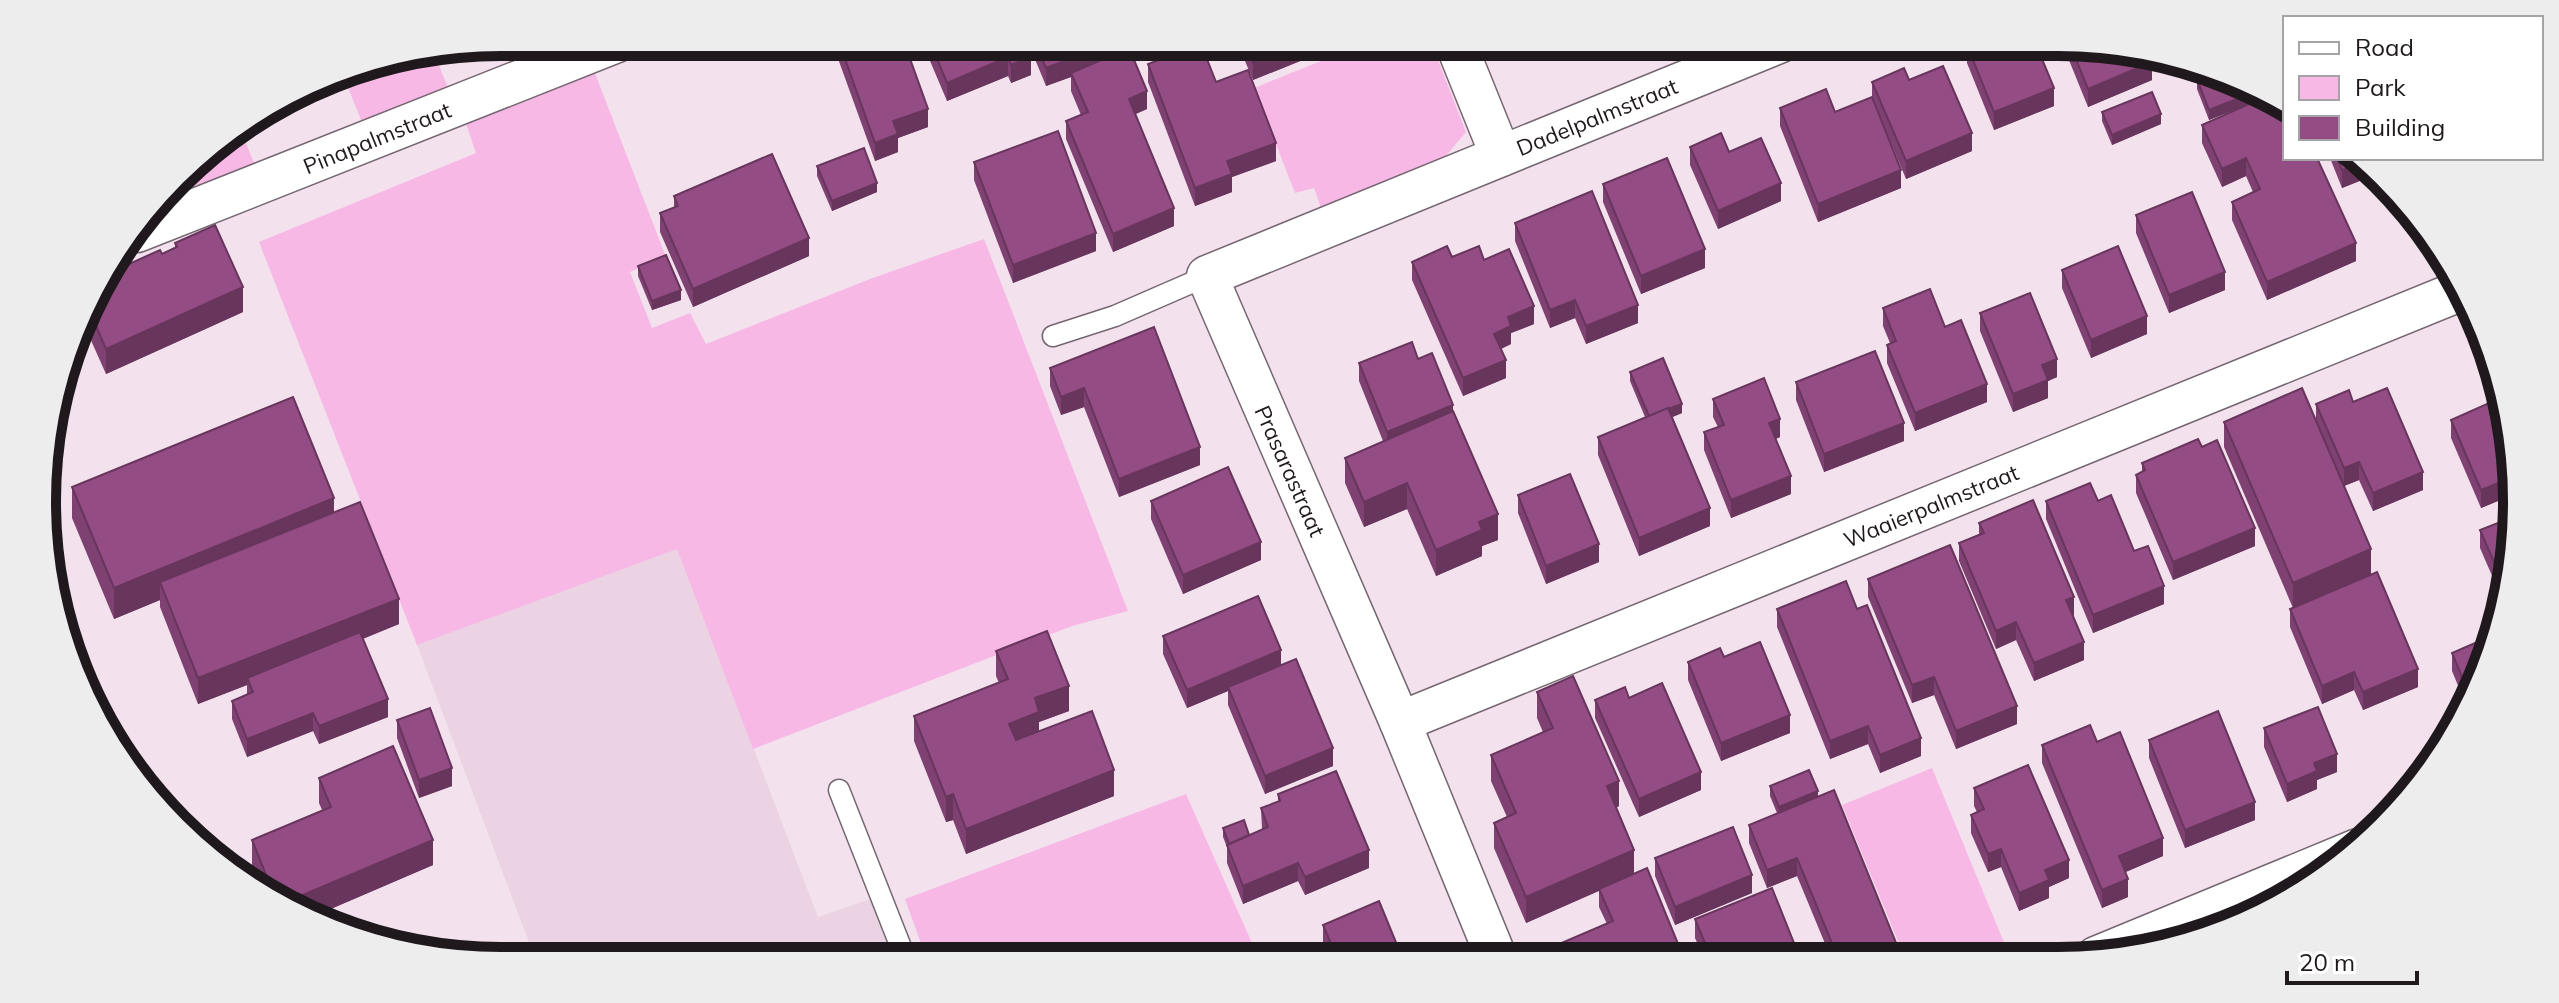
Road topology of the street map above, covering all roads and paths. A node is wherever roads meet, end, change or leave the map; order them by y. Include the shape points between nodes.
1 (582, 56) edge
2 (1461, 56) edge
3 (1747, 56) edge
4 (1501, 156) junction
5 (151, 226) edge
6 (1207, 276) junction
7 (2452, 294) edge
8 (1053, 336) dead end
9 (1400, 722) junction
10 (839, 790) dead end
11 (2309, 869) edge
12 (2141, 939) edge
13 (901, 947) edge
14 (1492, 947) edge

1 - 5 street, Pinapalmstraat
2 - 4 street
3 - 4 street, Dadelpalmstraat
4 - 6 street
6 - 8 lane
6 - 9 street, Prasarastraat
7 - 9 street, Waaierpalmstraat
9 - 14 street, Prasarastraat
10 - 13 lane
11 - 12 street

